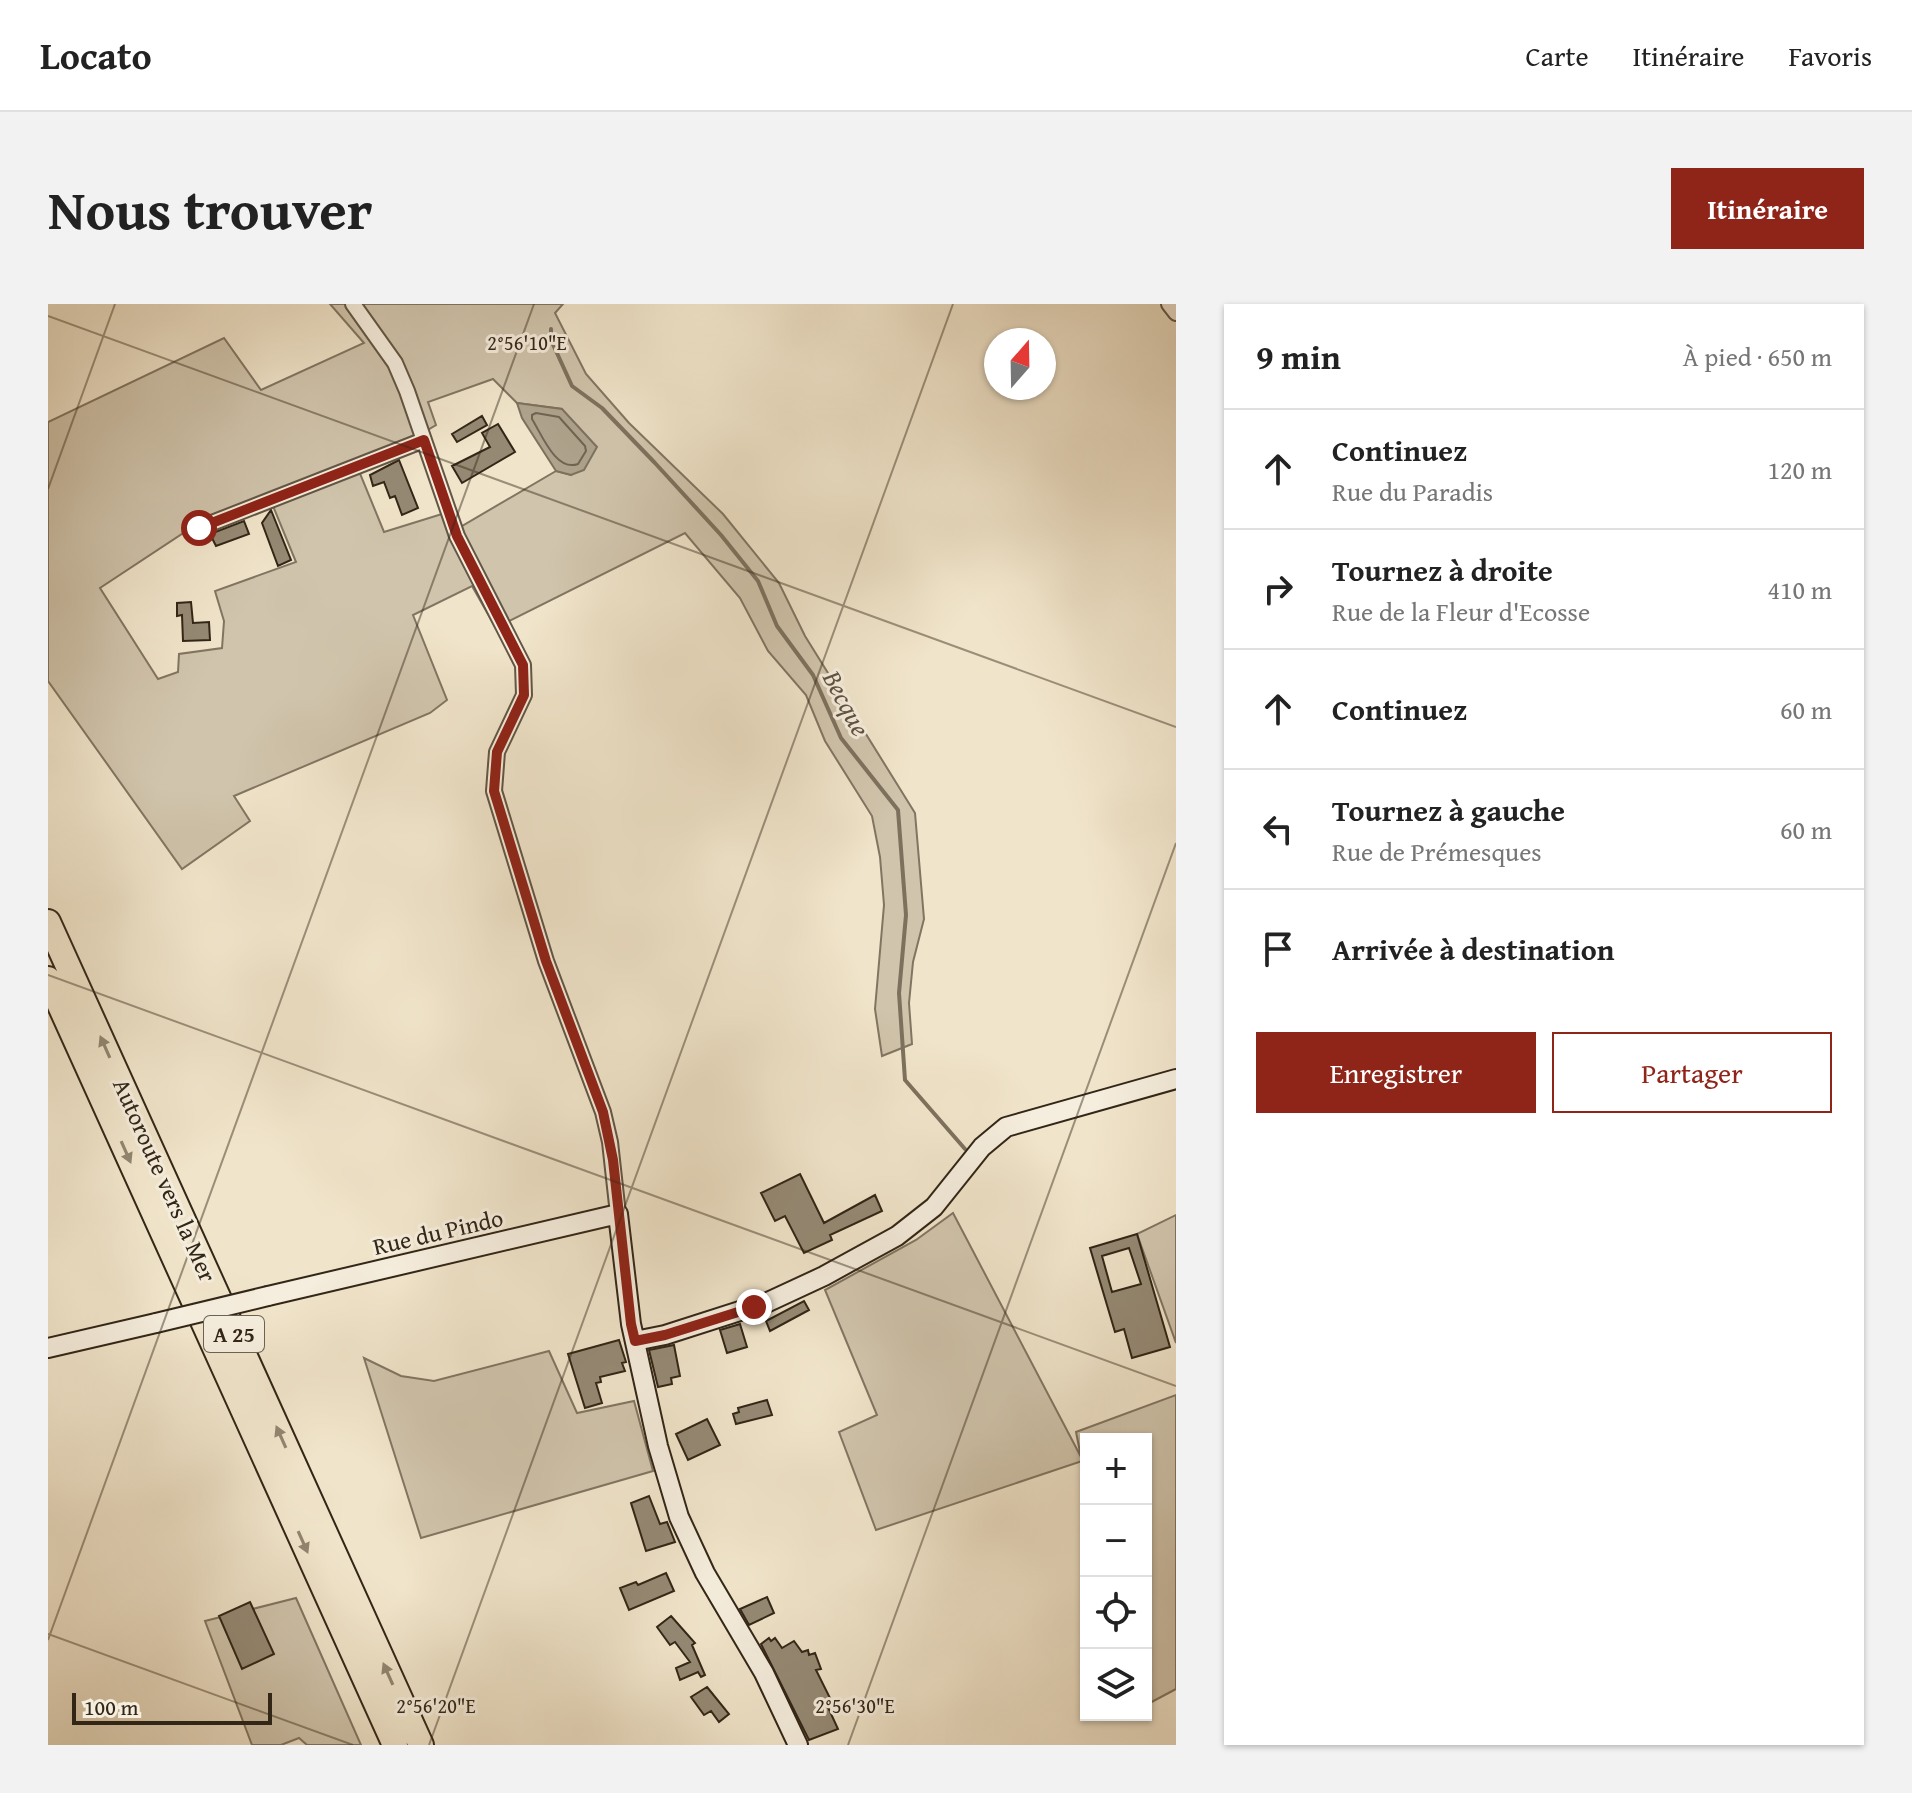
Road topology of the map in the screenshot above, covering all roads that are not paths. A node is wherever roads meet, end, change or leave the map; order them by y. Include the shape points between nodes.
1 (353, 304) edge
2 (1169, 304) edge
3 (1176, 313) edge
4 (424, 440) junction
5 (199, 528) dead end
6 (48, 922) edge
7 (48, 979) edge
8 (1176, 1079) edge
9 (618, 1214) junction
10 (635, 1341) junction
11 (48, 1348) edge
12 (395, 1745) edge
13 (421, 1745) edge
14 (798, 1745) edge

1 - 4 street via 395,363
2 - 3 street
4 - 5 street
4 - 9 street via 457,536 523,665 524,695 497,752 494,791 549,971 603,1112
13 -> 6 highway, Autoroute vers la Mer / A 25
7 -> 12 highway, A 25
8 - 10 street via 1006,1127 986,1142 934,1207 897,1236 768,1302
9 - 10 street
9 - 11 street, Rue du Pindo, bridge
10 - 14 street via 679,1517

